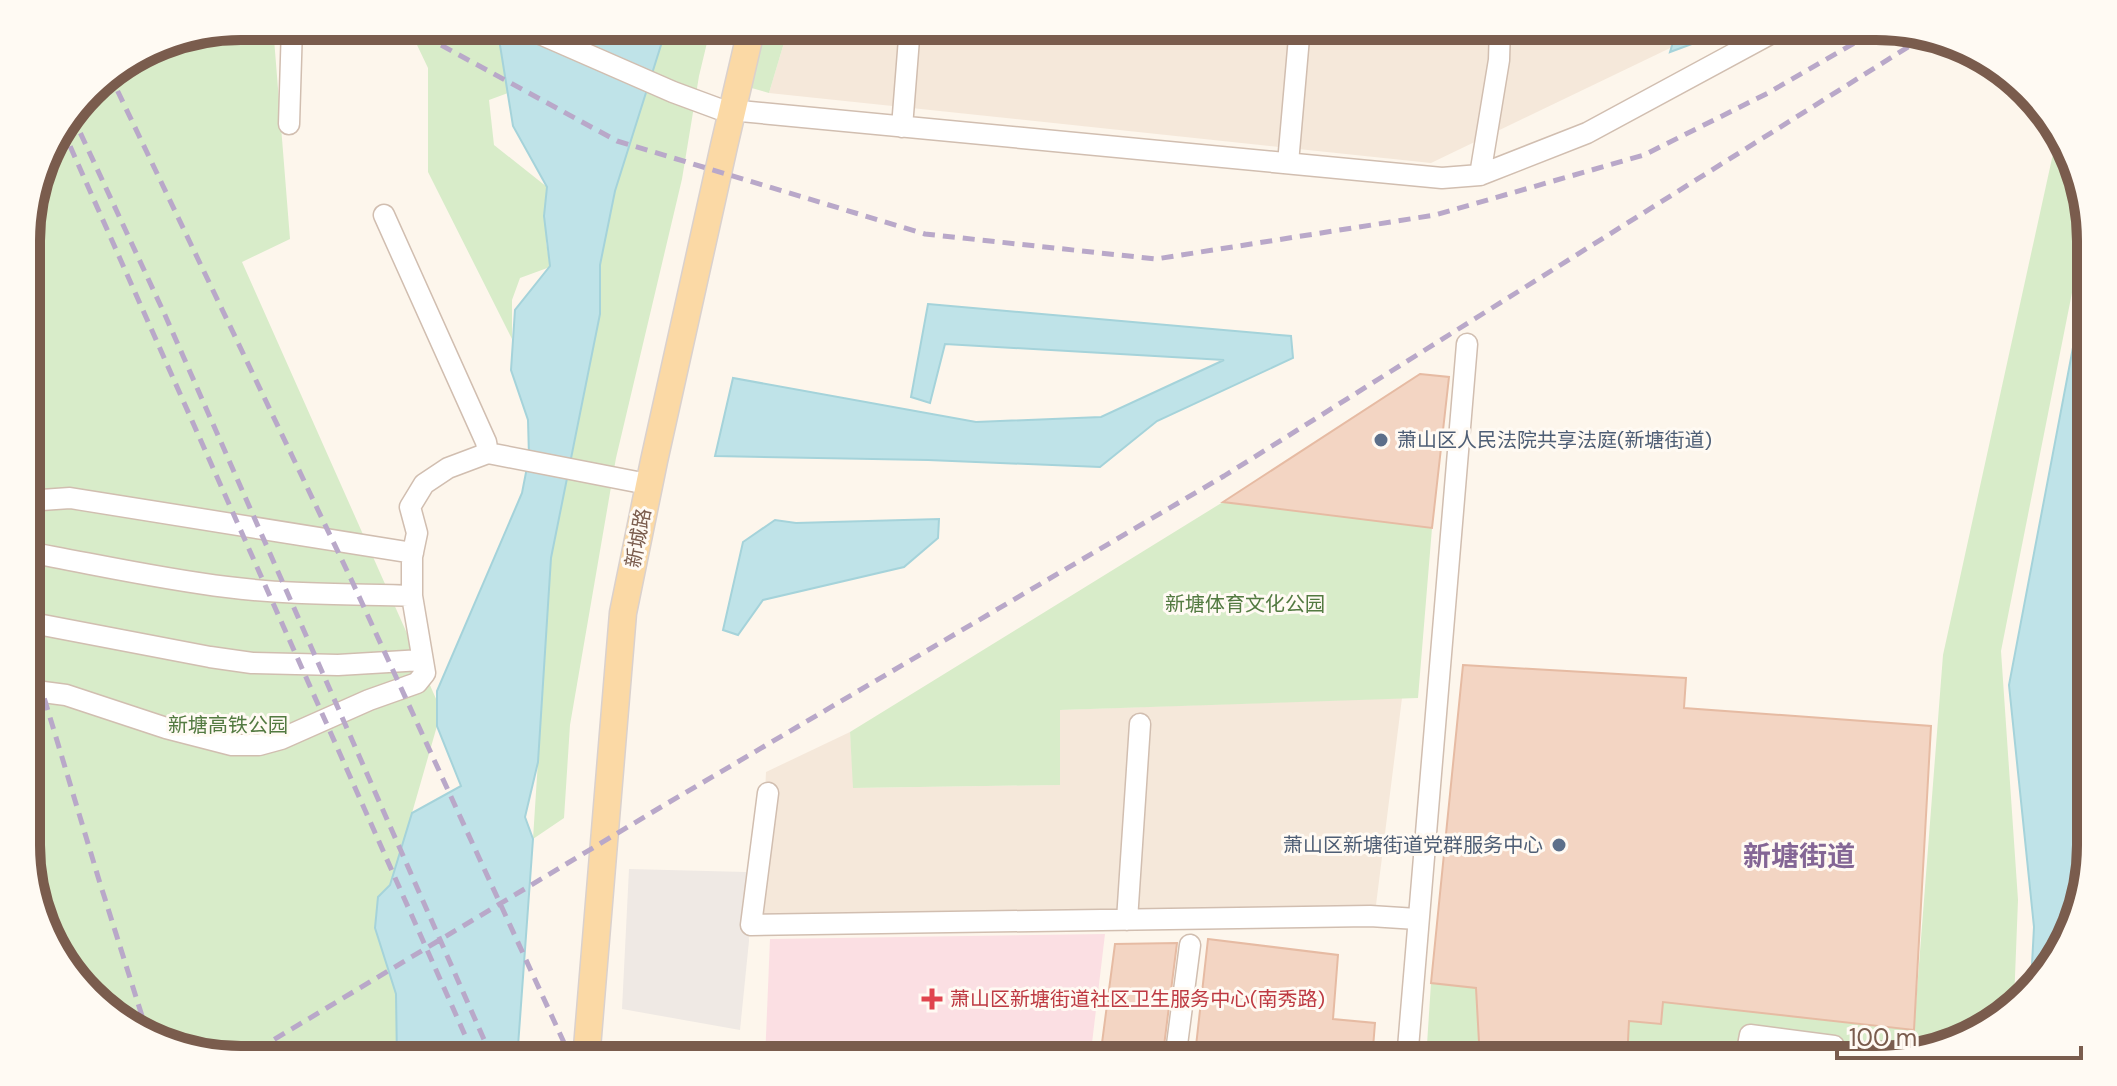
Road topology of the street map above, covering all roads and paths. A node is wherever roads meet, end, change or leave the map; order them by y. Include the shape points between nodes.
1 (292, 40) edge
2 (554, 40) edge
3 (737, 40) edge
4 (748, 40) edge
5 (909, 40) edge
6 (1299, 40) edge
7 (1500, 40) edge
8 (1759, 40) edge
9 (726, 110) junction
10 (289, 124) dead end
11 (902, 127) junction
12 (1288, 163) junction
13 (1480, 175) junction
14 (384, 215) dead end
15 (1467, 344) dead end
16 (488, 453) junction
17 (637, 482) junction
18 (40, 500) edge
19 (413, 553) junction
20 (40, 554) edge
21 (412, 596) junction
22 (40, 624) edge
23 (422, 660) junction
24 (40, 692) edge
25 (1140, 724) dead end
26 (768, 793) dead end
27 (1417, 919) junction
28 (1127, 920) junction
29 (1190, 945) dead end
30 (574, 1046) edge
31 (587, 1046) edge
32 (1177, 1046) edge
33 (1408, 1046) edge
34 (1748, 1046) edge
35 (1834, 1046) edge

1 - 10 street
2 - 9 street
3 - 9 main road, 新城路
4 - 9 main road, 新城路
5 - 11 street
6 - 12 street
7 - 13 street
8 - 13 street via 1587,133
9 - 11 street
9 - 17 main road, 新城路
9 - 31 main road, 新城路 via 623,613
11 - 12 street
12 - 13 street via 1442,178
14 - 16 street
15 - 27 street
16 - 17 street
16 - 19 street via 424,484 410,507 417,533
17 - 30 main road, 新城路 via 611,612
18 - 19 street via 70,498
19 - 21 street
20 - 21 street via 230,588
21 - 23 street
22 - 23 street via 252,663
23 - 24 street via 425,673 417,683 259,745 232,745
25 - 28 street
26 - 28 street via 751,925
27 - 28 street
27 - 33 street
29 - 32 street
34 - 35 street via 1750,1035

